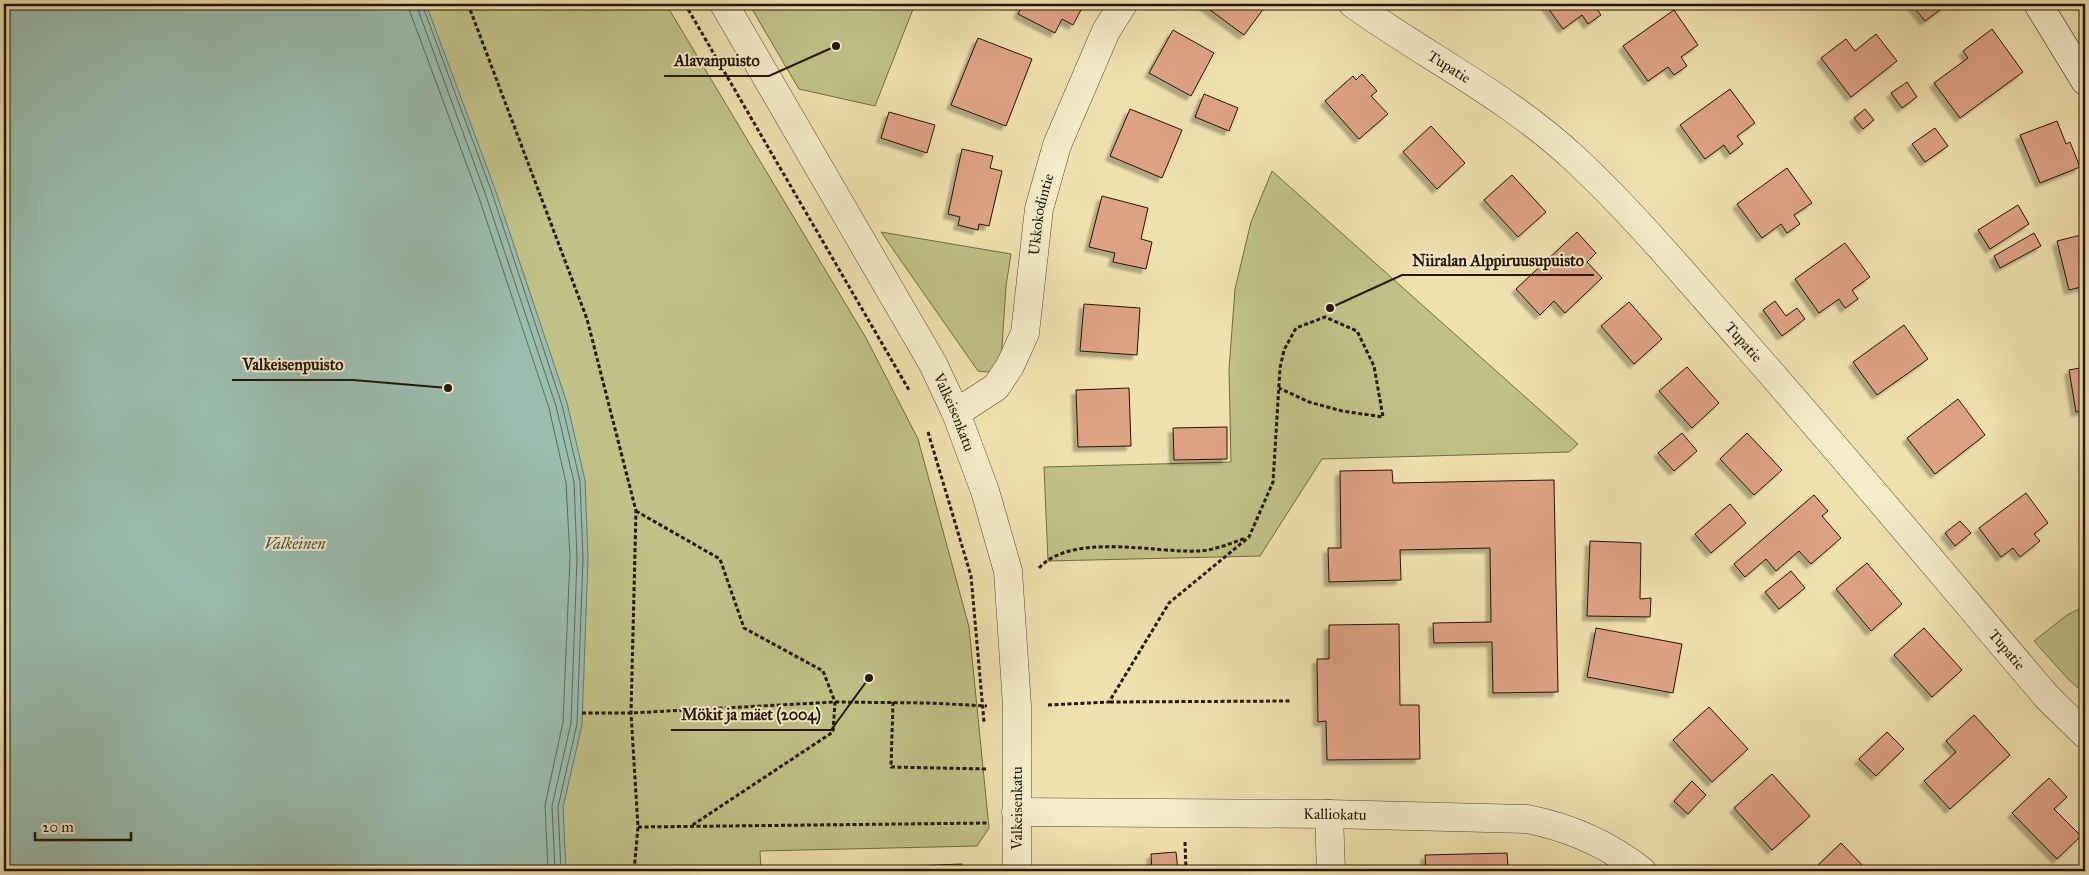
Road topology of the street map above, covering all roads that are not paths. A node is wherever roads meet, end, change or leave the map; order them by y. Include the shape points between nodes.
1 (724, 4) edge
2 (1123, 4) edge
3 (1353, 4) edge
4 (2038, 4) edge
5 (2085, 81) edge
6 (956, 413) junction
7 (2085, 734) edge
8 (1016, 812) junction
9 (1329, 814) junction
10 (1017, 871) edge
11 (1331, 871) edge
12 (1642, 871) edge

1 - 6 street, Valkeisenkatu via 932,364
2 - 6 street, Ukkokodintie via 1106,30 1057,145 1039,209 1025,333 996,387
3 - 7 street, Tupatie via 1483,87 1576,159 1637,222 1815,423 2046,697
4 - 5 street
6 - 8 street, Valkeisenkatu via 985,491 1008,571 1017,706
8 - 9 street, Kalliokatu
8 - 10 street, Valkeisenkatu
9 - 11 street
9 - 12 street, Kalliokatu via 1527,819 1588,839

